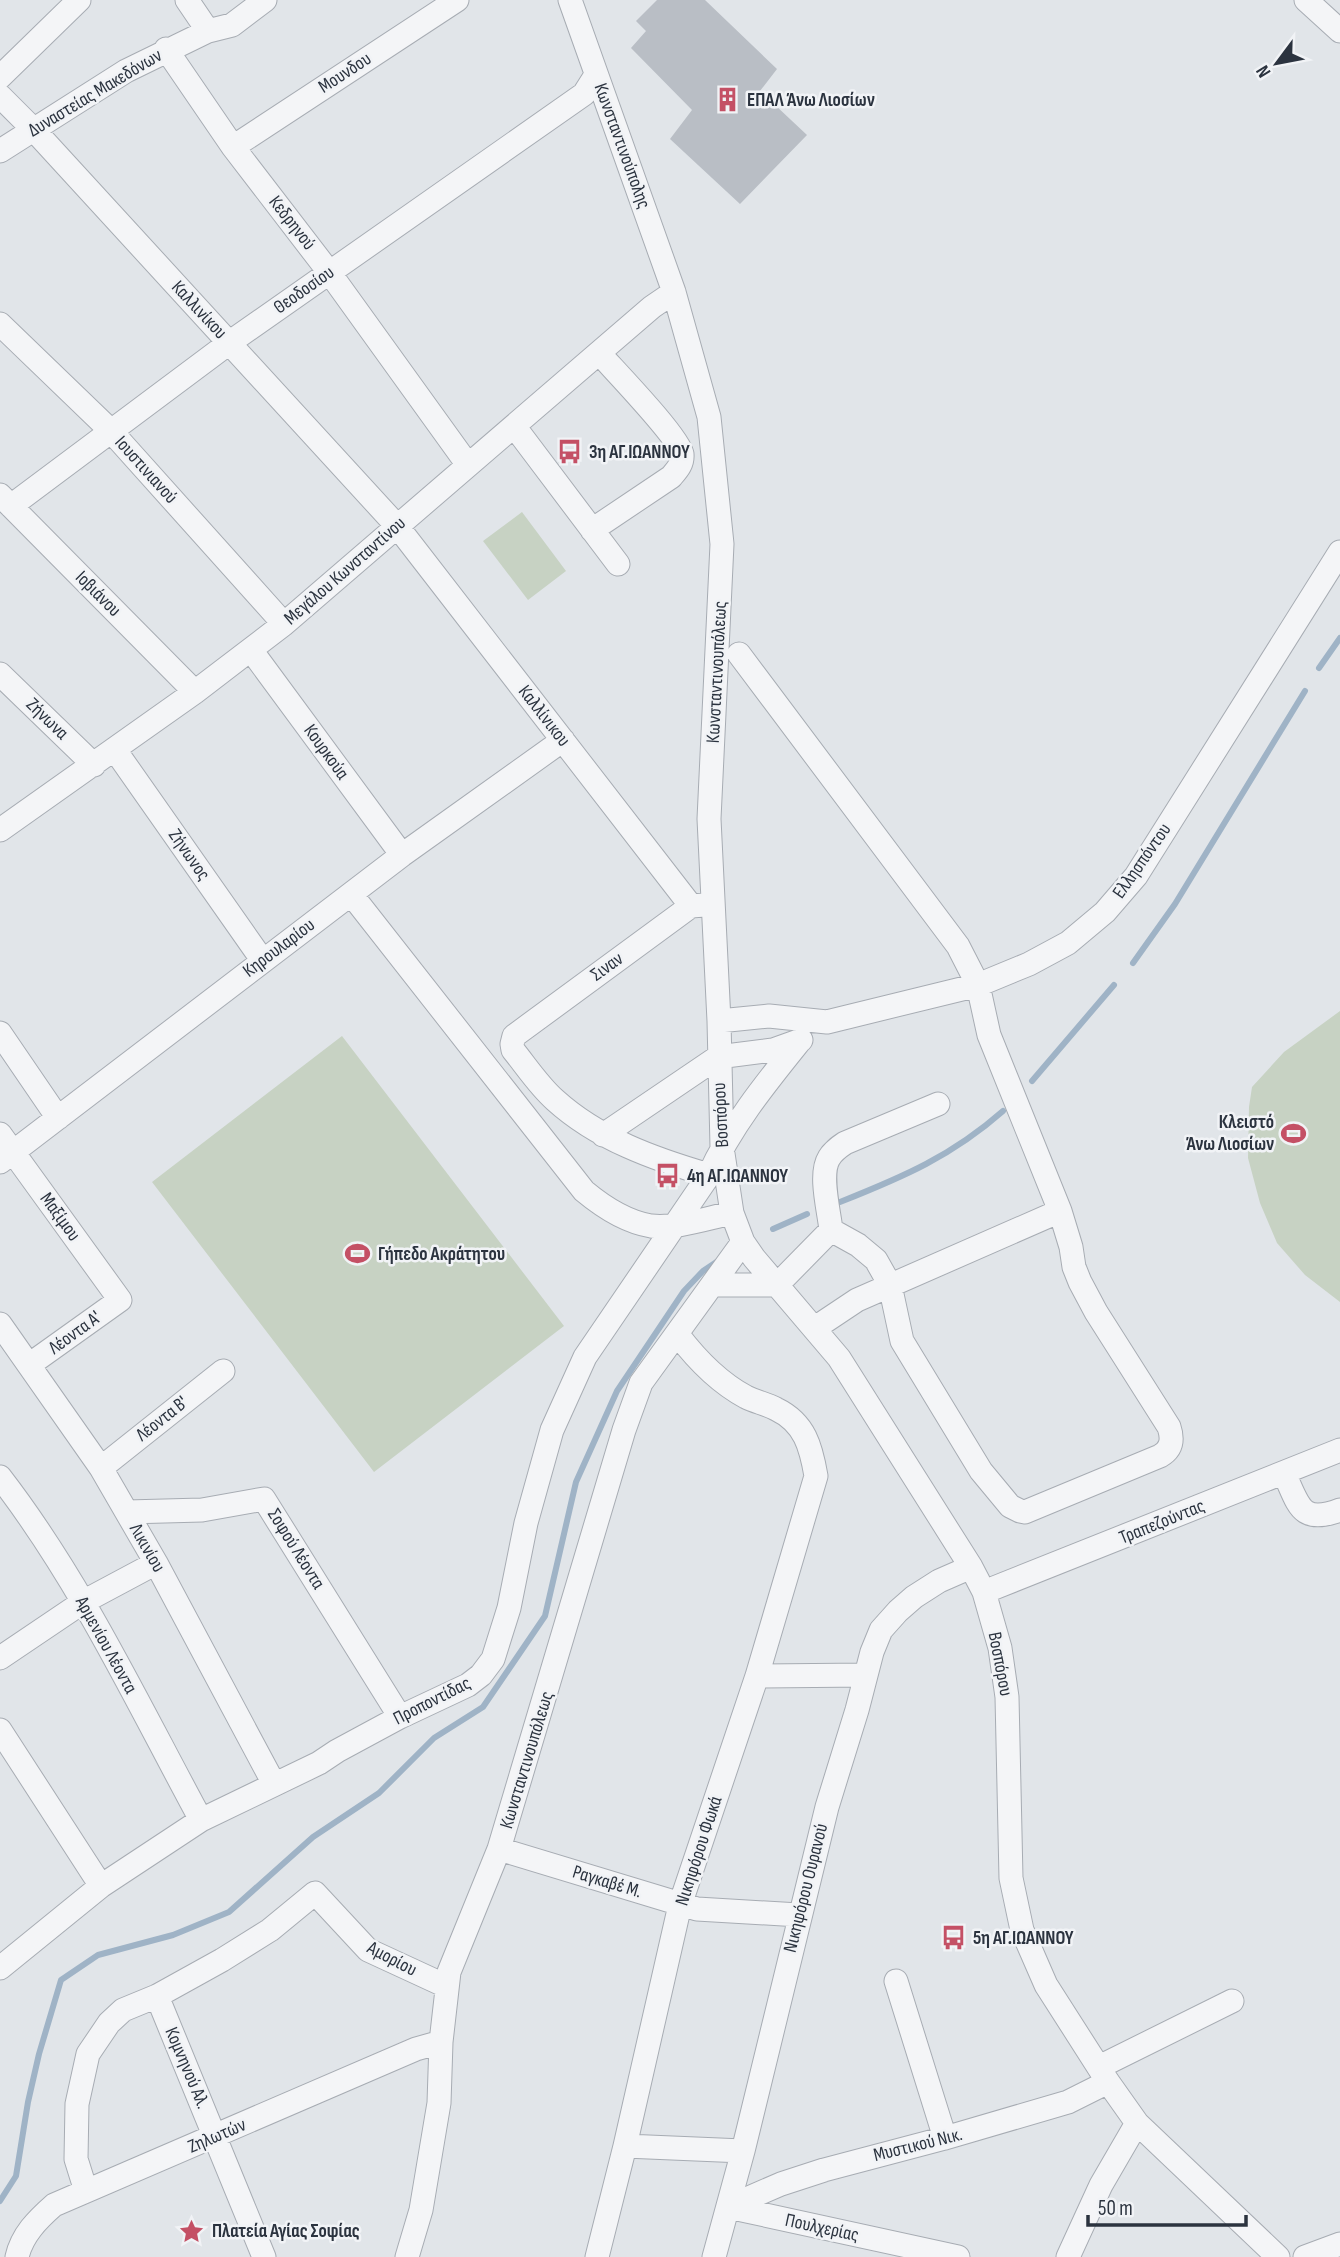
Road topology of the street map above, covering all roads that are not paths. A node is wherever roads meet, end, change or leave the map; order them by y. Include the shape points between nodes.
1 (79, 0) edge
2 (187, 0) edge
3 (265, 0) edge
4 (457, 0) edge
5 (570, 0) edge
6 (1306, 0) edge
7 (208, 31) junction
8 (1340, 31) edge
9 (166, 49) junction
10 (596, 75) junction
11 (0, 77) edge
12 (0, 96) edge
13 (34, 130) junction
14 (233, 147) junction
15 (0, 151) edge
16 (329, 272) junction
17 (674, 292) junction
18 (0, 324) edge
19 (229, 343) junction
20 (599, 353) junction
21 (514, 426) junction
22 (110, 430) junction
23 (468, 465) junction
24 (5, 500) edge
25 (397, 526) junction
26 (593, 530) junction
27 (1340, 552) edge
28 (618, 564) dead end
29 (284, 624) junction
30 (251, 650) junction
31 (740, 654) dead end
32 (0, 674) edge
33 (195, 692) junction
34 (563, 740) junction
35 (115, 750) junction
36 (94, 765) junction
37 (0, 830) edge
38 (402, 855) junction
39 (351, 894) junction
40 (701, 905) junction
41 (263, 961) junction
42 (978, 985) junction
43 (719, 1021) junction
44 (827, 1022) junction
45 (0, 1033) edge
46 (799, 1042) junction
47 (718, 1057) junction
48 (938, 1104) dead end
49 (58, 1118) junction
50 (603, 1135) junction
51 (722, 1147) junction
52 (5, 1150) edge
53 (709, 1175) junction
54 (1059, 1211) junction
55 (732, 1213) junction
56 (675, 1224) junction
57 (831, 1230) junction
58 (743, 1242) junction
59 (712, 1285) junction
60 (777, 1285) junction
61 (890, 1285) junction
62 (120, 1300) joint
63 (0, 1324) edge
64 (815, 1328) junction
65 (678, 1335) junction
66 (29, 1365) junction
67 (223, 1371) dead end
68 (1340, 1450) edge
69 (101, 1468) junction
70 (1284, 1473) junction
71 (0, 1477) edge
72 (1340, 1510) edge
73 (127, 1512) junction
74 (156, 1563) junction
75 (971, 1567) junction
76 (984, 1592) junction
77 (83, 1602) junction
78 (0, 1658) edge
79 (866, 1675) junction
80 (758, 1676) junction
81 (400, 1717) junction
82 (0, 1730) edge
83 (274, 1784) junction
84 (201, 1820) junction
85 (499, 1849) junction
86 (101, 1886) junction
87 (680, 1905) junction
88 (799, 1915) junction
89 (0, 1969) edge
90 (896, 1981) dead end
91 (446, 1986) junction
92 (157, 1996) junction
93 (1232, 2001) dead end
94 (441, 2042) junction
95 (1103, 2075) junction
96 (1138, 2123) junction
97 (216, 2136) junction
98 (945, 2138) junction
99 (625, 2146) junction
100 (743, 2151) junction
101 (86, 2191) junction
102 (728, 2207) junction
103 (1340, 2244) edge
104 (18, 2257) edge
105 (264, 2257) edge
106 (407, 2257) edge
107 (597, 2257) edge
108 (714, 2257) edge
109 (958, 2257) edge
110 (1068, 2257) edge
111 (1278, 2257) edge
112 (1305, 2257) edge

1 - 11 street
2 - 7 street
3 - 7 street, Δυναστείας Μακεδόνων via 232,25
4 - 14 street, Μουνδου
5 - 10 street, Κωνσταντινούπολης
6 - 8 street
7 - 9 street, Δυναστείας Μακεδόνων
9 - 13 street, Δυναστείας Μακεδόνων
9 - 14 street, Κεδρηνού
10 - 16 street, Θεοδοσίου via 584,94
10 - 17 street, Κωνσταντινούπολης
12 - 13 street, Καλλινίκου
13 - 15 street, Δυναστείας Μακεδόνων
13 - 19 street, Καλλινίκου
14 - 16 street, Κεδρηνού
16 - 19 street, Θεοδοσίου
16 - 23 street, Κεδρηνού
17 - 20 street, Μεγάλου Κωνσταντίνου
17 - 40 street, Κωνσταντινουπόλεως via 709,417 722,544
18 - 22 street, Ιουστινιανού
19 - 22 street, Θεοδοσίου
19 - 25 street, Καλλινίκου
20 - 21 street, Μεγάλου Κωνσταντίνου
20 - 26 street via 673,436 682,456 679,468 657,489
21 - 23 street, Μεγάλου Κωνσταντίνου
21 - 26 street
22 - 24 street, Θεοδοσίου
22 - 29 street, Ιουστινιανού
23 - 25 street, Μεγάλου Κωνσταντίνου
24 - 33 street, Ιοβιάνου
25 - 29 street, Μεγάλου Κωνσταντίνου
25 - 34 street, Καλλίνικου
26 - 28 street
27 - 42 street, Ελλησπόντου via 1136,876 1105,912 1068,943
29 - 30 street, Μεγάλου Κωνσταντίνου
30 - 33 street, Μεγάλου Κωνσταντίνου
30 - 38 street, Κουρκούα
31 - 42 street via 958,946
32 - 36 street, Ζήνωνα
33 - 35 street, Μεγάλου Κωνσταντίνου
34 - 38 street, Κηρουλαρίου
34 - 40 street, Καλλίνικου
35 - 36 street, Μεγάλου Κωνσταντίνου
35 - 41 street, Ζήνωνος
36 - 37 street, Μεγάλου Κωνσταντίνου
38 - 39 street, Κηρουλαρίου
39 - 41 street, Κηρουλαρίου
39 - 56 street via 584,1191 639,1222
40 - 43 street, Κωνσταντινουπόλεως
40 - 50 street, Σιναν via 514,1036 513,1050 553,1098
41 - 49 street, Κηρουλαρίου
42 - 44 street, Ελλησπόντου
42 - 54 street via 989,1035
43 - 44 street, Ελλησπόντου via 768,1016
43 - 47 street, Κωνσταντινουπόλεως
44 - 46 street, Ελλησπόντου
45 - 49 street
46 - 47 street, Ελλησπόντου
46 - 51 street, Προποντίδας
47 - 50 street
47 - 51 street, Βοσπόρου
48 - 57 street via 835,1150 825,1170
49 - 52 street, Κηρουλαρίου
50 - 53 street
51 - 53 street, Προποντίδας
51 - 55 street, Βοσπόρου
52 - 62 street, Μαξίμου
53 - 56 street, Προποντίδας
54 - 61 street
54 - 61 street via 1080,1282 1169,1426 1172,1441 1160,1456 1031,1510 1014,1509 981,1471 902,1341
55 - 56 street
55 - 58 street, Βοσπόρου
56 - 81 street, Προποντίδας via 585,1357 552,1430 493,1660 468,1685
57 - 60 street
57 - 61 street via 876,1261
58 - 59 street
58 - 60 street, Βοσπόρου
59 - 60 street
59 - 65 street, Κωνσταντινουπόλεως
60 - 64 street, Βοσπόρου
61 - 64 street
62 - 66 street, Λέοντα Α'
63 - 66 street, Λικινίου
64 - 75 street, Βοσπόρου via 839,1357
65 - 80 street, Νικηφόρου Φωκά via 698,1361 723,1382 792,1419 812,1449 816,1476
65 - 85 street, Κωνσταντινουπόλεως via 641,1383 624,1430
66 - 69 street, Λικινίου
67 - 69 street, Λέοντα Β'
68 - 70 street, Τραπεζούντας
69 - 73 street, Λικινίου
70 - 72 street via 1308,1514 1320,1517
70 - 76 street, Τραπεζούντας
71 - 77 street, Αρμενίου Λέοντα
73 - 74 street, Λικινίου
73 - 81 street, Σοφού Λέοντα via 202,1510 264,1499
74 - 77 street
74 - 83 street, Λικινίου
75 - 76 street, Βοσπόρου
75 - 79 street, Νικηφόρου Ουρανού via 939,1581 898,1611 881,1630
76 - 95 street, Βοσπόρου via 1000,1648 1007,1697 1010,1878 1022,1930 1046,1985
77 - 78 street
77 - 84 street, Αρμενίου Λέοντα
79 - 80 street
79 - 88 street, Νικηφόρου Ουρανού
80 - 87 street, Νικηφόρου Φωκά
81 - 83 street, Προποντίδας
82 - 86 street
83 - 84 street, Προποντίδας
84 - 86 street, Προποντίδας
85 - 87 street, Ραγκαβέ Μ.
85 - 91 street, Κωνσταντινουπόλεως via 455,1953
86 - 89 street, Προποντίδας
87 - 88 street, Ραγκαβέ Μ.
87 - 99 street, Νικηφόρου Φωκά
88 - 100 street, Νικηφόρου Ουρανού
90 - 98 street
91 - 92 street, Αμορίου via 368,1950 315,1893 270,1930
91 - 94 street, Κωνσταντινουπόλεως
92 - 97 street, Κομνηνού Αλ.
92 - 101 street via 123,2010 88,2054 76,2104 76,2158
93 - 95 street, Μυστικού Νικ.
94 - 97 street, Ζηλωτών
94 - 106 street, Κωνσταντινουπόλεως via 439,2103 421,2210
95 - 96 street, Βοσπόρου
95 - 98 street, Μυστικού Νικ. via 1068,2102
96 - 110 street via 1101,2185
96 - 111 street, Βοσπόρου
97 - 101 street, Ζηλωτών
97 - 105 street, Κομνηνού Αλ.
98 - 102 street, Μυστικού Νικ. via 824,2170
99 - 100 street
99 - 107 street, Νικηφόρου Φωκά
100 - 102 street, Νικηφόρου Ουρανού
101 - 104 street, Ζηλωτών via 54,2205 37,2220 23,2238
102 - 108 street, Νικηφόρου Ουρανού
102 - 109 street, Πουλχερίας
103 - 112 street

